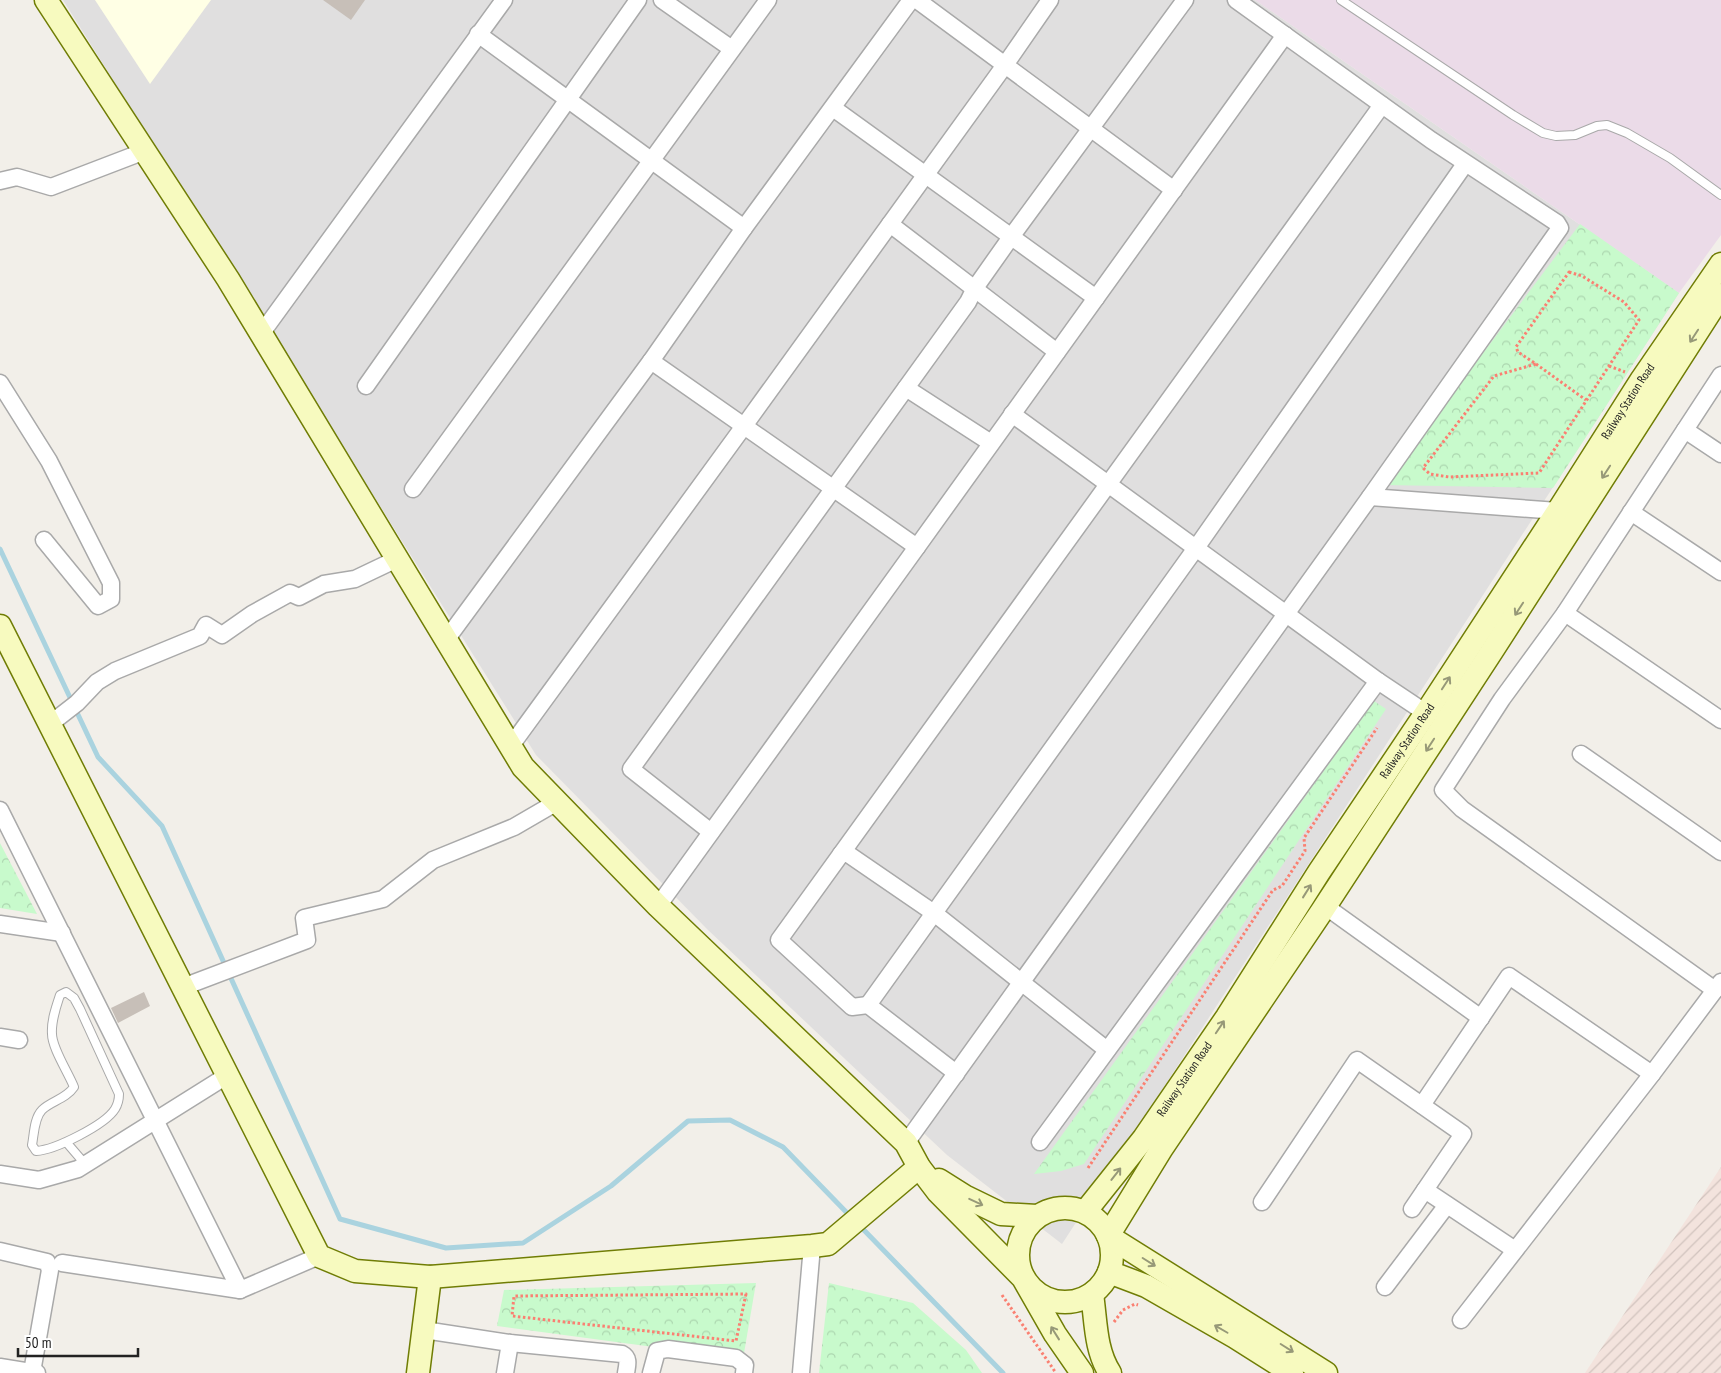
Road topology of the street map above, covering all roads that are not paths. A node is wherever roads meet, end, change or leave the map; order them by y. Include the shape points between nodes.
1 (46, 0) edge
2 (638, 0) edge
3 (662, 0) edge
4 (768, 0) edge
5 (911, 0) edge
6 (917, 0) edge
7 (1050, 0) edge
8 (1185, 0) edge
9 (1236, 0) edge
10 (1341, 0) edge
11 (496, 3) edge
12 (478, 34) junction
13 (1285, 35) junction
14 (732, 49) junction
15 (1005, 65) junction
16 (568, 100) junction
17 (1382, 105) junction
18 (833, 108) junction
19 (1091, 128) junction
20 (145, 151) junction
21 (652, 160) junction
22 (1465, 164) junction
23 (925, 175) junction
24 (0, 181) edge
25 (1174, 190) junction
26 (1721, 195) edge
27 (890, 224) junction
28 (744, 228) junction
29 (1011, 237) junction
30 (1721, 264) edge
31 (975, 288) junction
32 (1721, 295) edge
33 (1096, 298) junction
34 (261, 334) junction
35 (1057, 352) junction
36 (650, 361) junction
37 (1720, 378) edge
38 (0, 383) edge
39 (366, 386) dead end
40 (906, 388) junction
41 (1012, 414) junction
42 (744, 426) junction
43 (1685, 430) junction
44 (991, 443) junction
45 (1721, 454) edge
46 (1108, 484) junction
47 (413, 489) dead end
48 (834, 489) junction
49 (1370, 497) junction
50 (1558, 511) junction
51 (1631, 512) junction
52 (44, 540) dead end
53 (917, 547) junction
54 (1196, 548) junction
55 (397, 559) junction
56 (1721, 572) edge
57 (1565, 613) junction
58 (1286, 614) junction
59 (0, 626) edge
60 (446, 640) junction
61 (1378, 681) junction
62 (1426, 713) junction
63 (1721, 720) edge
64 (50, 724) junction
65 (510, 747) junction
66 (1581, 754) dead end
67 (557, 802) junction
68 (0, 810) edge
69 (711, 832) junction
70 (1721, 852) edge
71 (841, 854) junction
72 (658, 906) junction
73 (1325, 906) junction
74 (934, 913) junction
75 (0, 924) edge
76 (62, 933) junction
77 (1021, 982) junction
78 (1718, 986) edge
79 (183, 988) junction
80 (868, 1005) junction
81 (1481, 1018) junction
82 (0, 1037) edge
83 (19, 1040) dead end
84 (1107, 1050) junction
85 (956, 1073) junction
86 (1652, 1074) junction
87 (228, 1075) junction
88 (1422, 1106) junction
89 (156, 1120) junction
90 (67, 1142) junction
91 (1040, 1142) dead end
92 (906, 1143) junction
93 (85, 1164) junction
94 (919, 1168) junction
95 (0, 1174) edge
96 (1425, 1190) junction
97 (1262, 1202) dead end
98 (1446, 1204) junction
99 (1412, 1209) dead end
100 (1085, 1212) junction
101 (1038, 1216) junction
102 (1108, 1236) junction
103 (812, 1246) junction
104 (1515, 1250) junction
105 (0, 1251) edge
106 (319, 1256) junction
107 (62, 1263) dead end
108 (1109, 1272) junction
109 (430, 1277) junction
110 (1023, 1278) junction
111 (1385, 1287) dead end
112 (240, 1290) junction
113 (1092, 1294) junction
114 (1461, 1320) dead end
115 (424, 1330) junction
116 (510, 1343) junction
117 (0, 1367) edge
118 (32, 1372) edge
119 (37, 1373) edge
120 (418, 1373) edge
121 (505, 1373) edge
122 (626, 1373) edge
123 (651, 1373) edge
124 (744, 1373) edge
125 (801, 1373) edge
126 (1082, 1373) edge
127 (1110, 1373) edge
128 (1292, 1373) edge
129 (1326, 1373) edge

1 - 20 street
2 - 16 street
3 - 14 street
4 - 14 street
5 - 18 street
6 - 15 street
7 - 15 street
8 - 19 street
9 - 13 street
10 - 26 lane via 1543,133 1576,135 1608,125 1670,158
11 - 12 street
12 - 16 street
12 - 34 street
13 - 17 street
13 - 25 street
14 - 21 street
15 - 19 street
15 - 23 street
16 - 21 street
16 - 39 street
17 - 22 street
17 - 46 street
18 - 23 street
18 - 28 street
19 - 25 street
19 - 29 street
20 - 24 street via 51,187 18,177
20 - 34 street
21 - 28 street
21 - 47 street
22 - 49 street via 1560,228
22 - 54 street
23 - 27 street
23 - 29 street
25 - 33 street
27 - 31 street
27 - 42 street
28 - 36 street
29 - 31 street
29 - 33 street
30 - 50 street, Railway Station Road via 1642,379
31 - 35 street
31 - 40 street
32 -> 73 street, Railway Station Road
33 - 35 street
34 - 55 street
35 - 41 street
36 - 42 street
36 - 60 street
37 - 43 street
38 - 52 street via 49,461 111,583 111,598 98,606
40 - 44 street
40 - 48 street
41 - 44 street
41 - 46 street
42 - 48 street
42 - 65 street
43 - 45 street
43 - 51 street
44 - 53 street
46 - 54 street
46 - 71 street
48 - 53 street
48 - 69 street via 631,769
49 - 50 street
49 - 58 street
62 -> 50 street, Railway Station Road
51 - 56 street
51 - 57 street
53 - 69 street
54 - 58 street
54 - 74 street
55 - 60 street
55 - 64 street via 355,578 324,584 300,597 290,592 222,635 206,625 200,636 115,671 97,682
57 - 63 street
57 - 78 street via 1502,698 1443,790 1462,809
58 - 61 street
58 - 77 street
59 - 64 street
60 - 65 street
61 - 62 street
61 - 84 street
100 -> 62 street, Railway Station Road via 1144,1138 1227,1017 1318,872
64 - 79 street
65 - 67 street via 523,767
66 - 70 street
67 - 72 street
67 - 79 street via 514,827 433,860 383,899 304,918 307,940
68 - 76 street
69 - 72 street
71 - 74 street via 848,854
71 - 80 street via 778,940 852,1007
72 - 92 street
73 - 81 street
73 - 102 street, Railway Station Road via 1162,1148
74 - 77 street
74 - 80 street
75 - 76 street
76 - 89 street
77 - 84 street
77 - 85 street
78 - 86 street
79 - 87 street
80 - 85 street
81 - 86 street via 1510,976
81 - 88 street
82 - 83 street
84 - 91 street
85 - 92 street
86 - 104 street
87 - 89 street
87 - 106 street
88 - 96 street via 1463,1134
88 - 97 street via 1357,1060
89 - 93 street
89 - 112 street
90 - 90 lane via 110,1116 119,1102 119,1094 80,1009 66,992 60,995 52,1035 74,1087 38,1115 32,1145 36,1151
90 - 93 lane
92 - 94 street
93 - 95 street via 39,1180
94 -> 101 street via 1001,1214
94 - 103 street via 828,1244
94 - 110 street via 938,1192
96 - 98 street
96 - 99 street
98 - 104 street
98 - 111 street
100 - 101 street via 1061,1208
100 - 102 street via 1095,1218
101 - 110 street via 1027,1226 1021,1238 1018,1265
102 - 108 street via 1112,1248
102 -> 129 street
103 - 109 street
103 - 125 street
104 - 114 street
105 - 118 street via 49,1264
106 - 109 street via 355,1271
106 - 112 street
107 - 112 street
108 - 113 street via 1103,1284
128 -> 108 street via 1146,1286
109 - 115 street
110 - 113 street via 1041,1297 1054,1302 1067,1303
126 -> 110 street
113 - 127 street via 1099,1345
115 - 116 street
115 - 120 street
116 - 121 street
116 - 122 street via 622,1354 628,1360
117 - 118 street
118 - 119 street
123 - 124 street via 657,1351 668,1349 736,1358 745,1365

